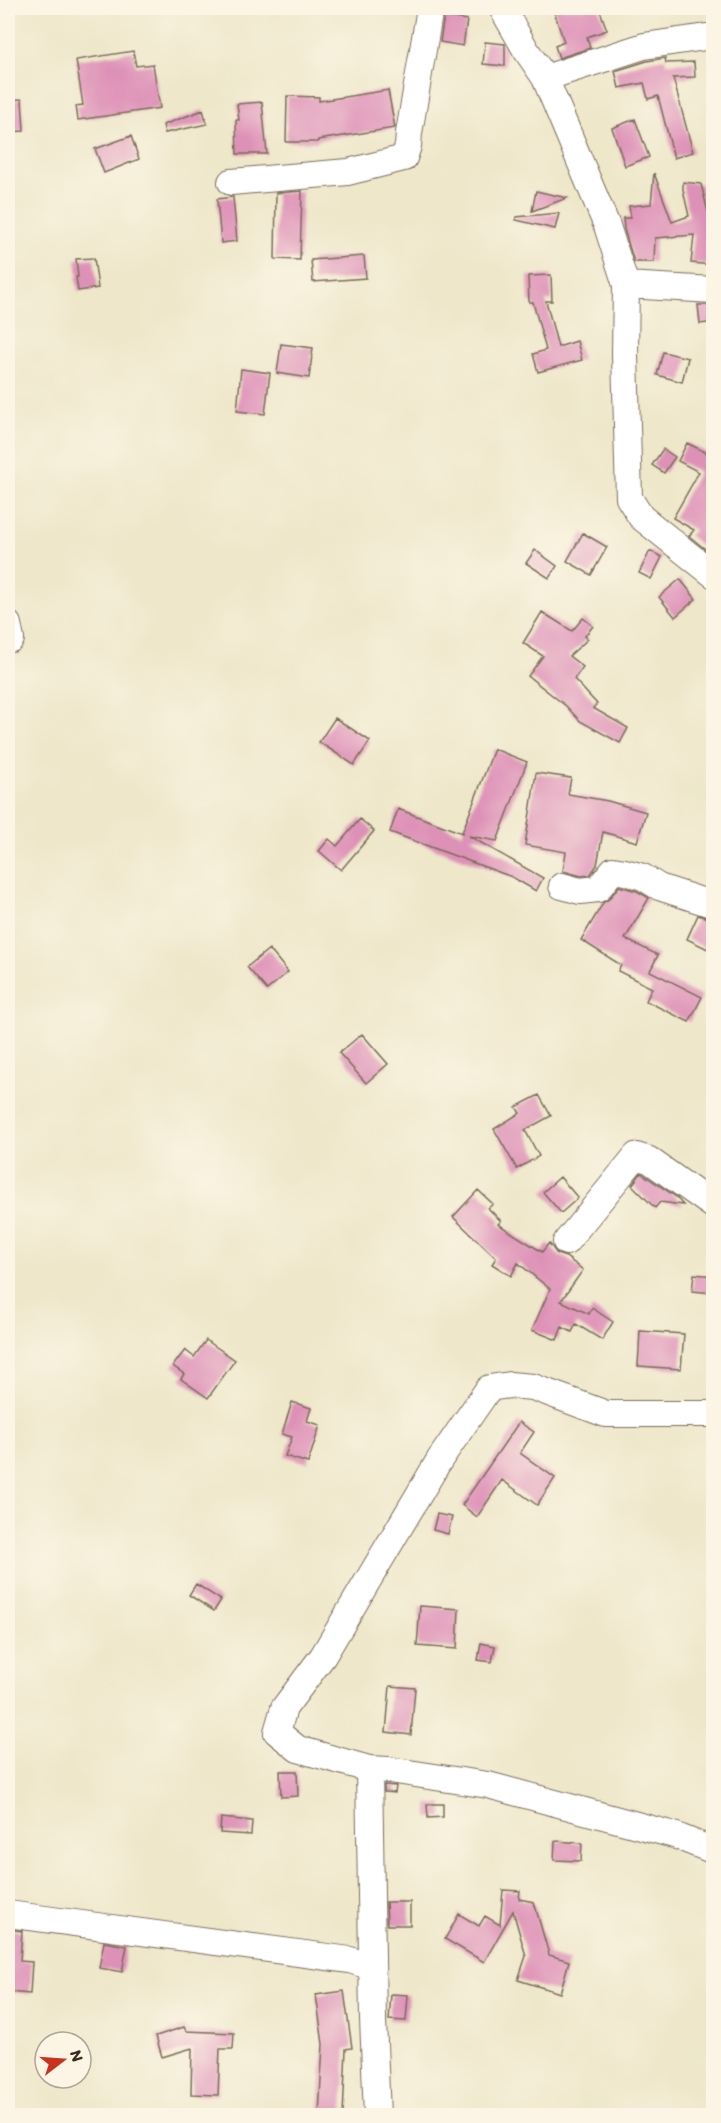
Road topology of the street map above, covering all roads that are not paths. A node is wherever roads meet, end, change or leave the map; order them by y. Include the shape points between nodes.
1 (430, 8) edge
2 (502, 8) edge
3 (706, 37) dead end
4 (545, 78) junction
5 (231, 182) dead end
6 (626, 285) junction
7 (714, 290) edge
8 (714, 575) edge
9 (562, 886) dead end
10 (714, 905) edge
11 (714, 1206) edge
12 (566, 1242) dead end
13 (714, 1414) edge
14 (369, 1769) junction
15 (714, 1851) edge
16 (8, 1914) edge
17 (372, 1967) junction
18 (377, 2115) edge

1 - 5 street via 404,158 348,172
2 - 4 street
3 - 4 street via 644,46
4 - 6 street via 607,226
6 - 7 street
6 - 8 street via 629,498 641,517
9 - 10 street via 580,891 598,889 613,870 643,877 659,887
11 - 12 street via 649,1160 636,1156
13 - 14 street via 606,1414 533,1387 489,1388 440,1459 323,1656 284,1708 277,1732 297,1749
14 - 15 street via 488,1785 674,1835
14 - 17 street
16 - 17 street via 350,1960
17 - 18 street

